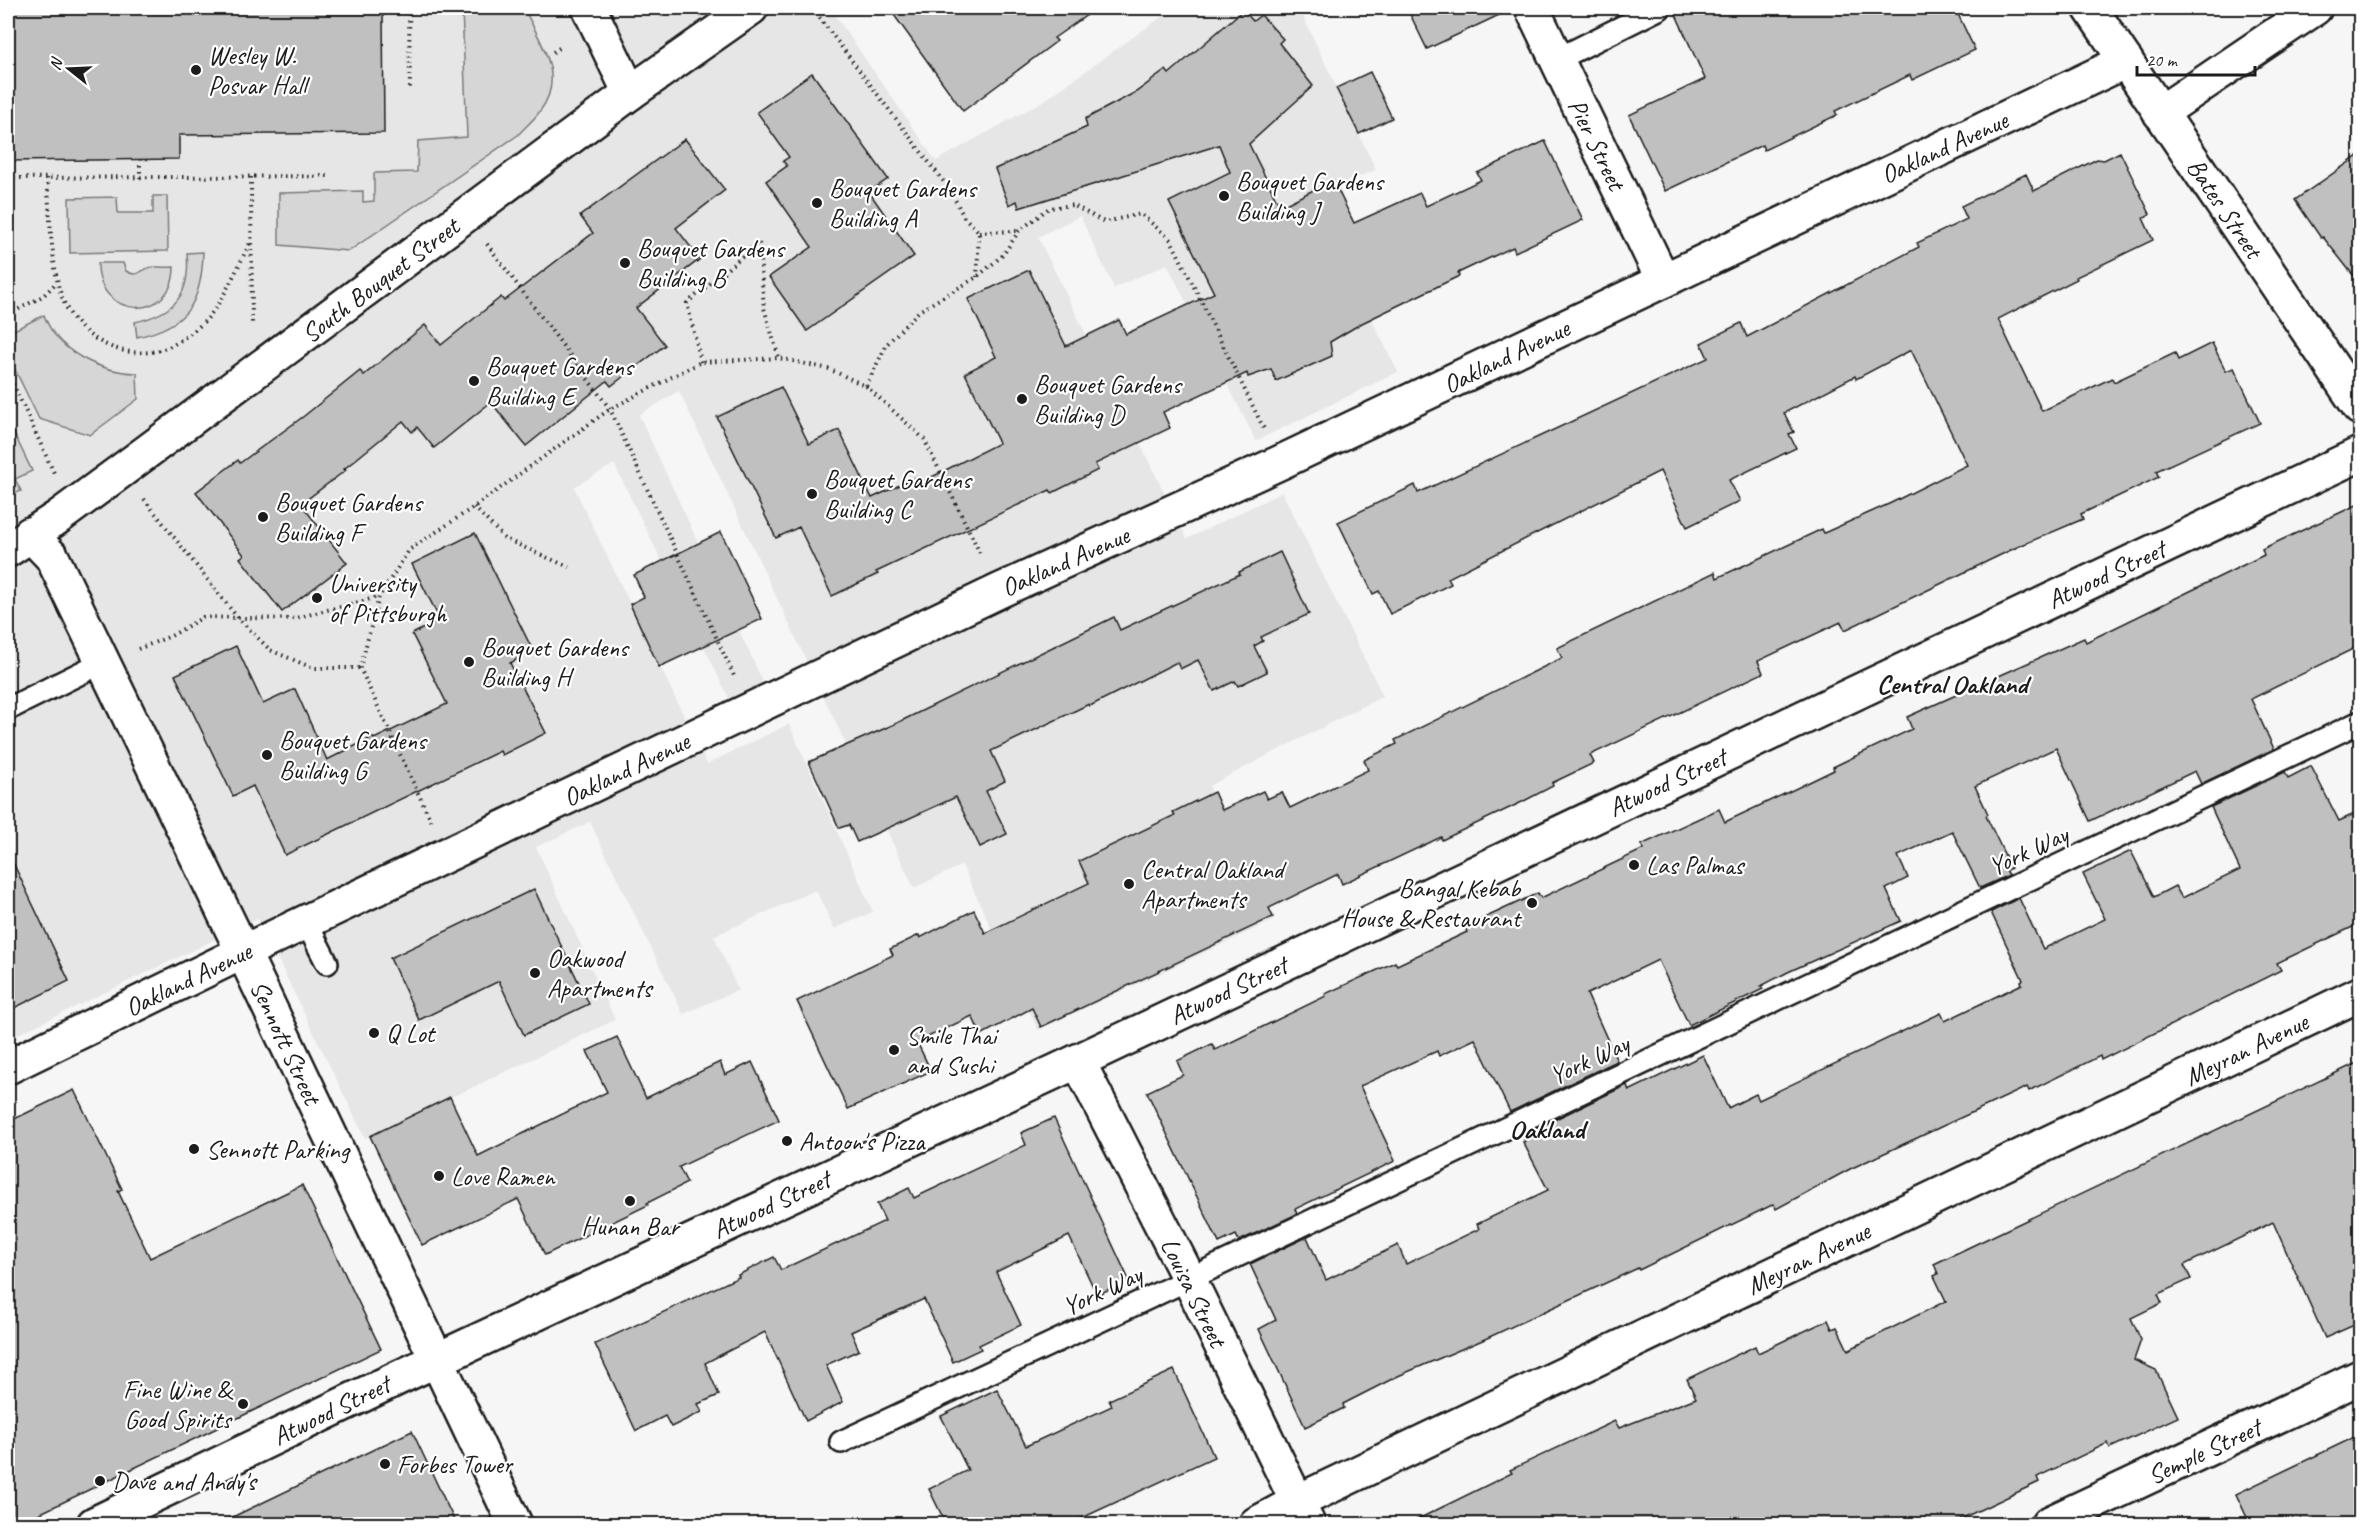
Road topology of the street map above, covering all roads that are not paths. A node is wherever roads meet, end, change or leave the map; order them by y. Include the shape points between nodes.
1 (589, 8) edge
2 (751, 8) edge
3 (1532, 8) edge
4 (1660, 8) edge
5 (2090, 8) edge
6 (2315, 8) edge
7 (1556, 60) junction
8 (2126, 61) junction
9 (630, 93) junction
10 (2160, 113) junction
11 (1663, 280) junction
12 (2361, 408) edge
13 (2361, 454) edge
14 (19, 542) edge
15 (118, 657) junction
16 (8, 709) edge
17 (2361, 722) edge
18 (306, 922) junction
19 (243, 952) junction
20 (327, 963) dead end
21 (2361, 994) edge
22 (1078, 1061) junction
23 (8, 1067) edge
24 (1189, 1279) junction
25 (437, 1360) junction
26 (2361, 1377) edge
27 (841, 1442) dead end
28 (1303, 1513) edge
29 (94, 1524) edge
30 (515, 1524) edge
31 (1256, 1524) edge
32 (2048, 1524) edge

1 - 9 street
2 - 9 street, South Bouquet Street
3 - 7 street, Pier Street
4 - 7 lane
5 - 8 street, Bates Street
6 - 10 street
7 - 11 street, Pier Street
8 - 10 street, Bates Street
8 - 11 street, Oakland Avenue
9 - 14 street, South Bouquet Street via 158,444
10 - 12 street, Bates Street
11 - 18 street, Oakland Avenue
13 - 22 street, Atwood Street
14 - 15 street, Sennott Street via 52,557
15 - 16 lane
15 - 19 street, Sennott Street
17 - 24 lane, York Way
18 - 19 street, Oakland Avenue
18 - 20 lane
19 - 23 street, Oakland Avenue
19 - 25 street, Sennott Street
21 - 28 street, Meyran Avenue
22 - 24 street, Louisa Street
22 - 25 street, Atwood Street
24 - 27 lane, York Way
24 - 28 street, Louisa Street
25 - 29 street, Atwood Street
25 - 30 street, Sennott Street
26 - 32 street, Semple Street
28 - 31 street, Meyran Avenue

